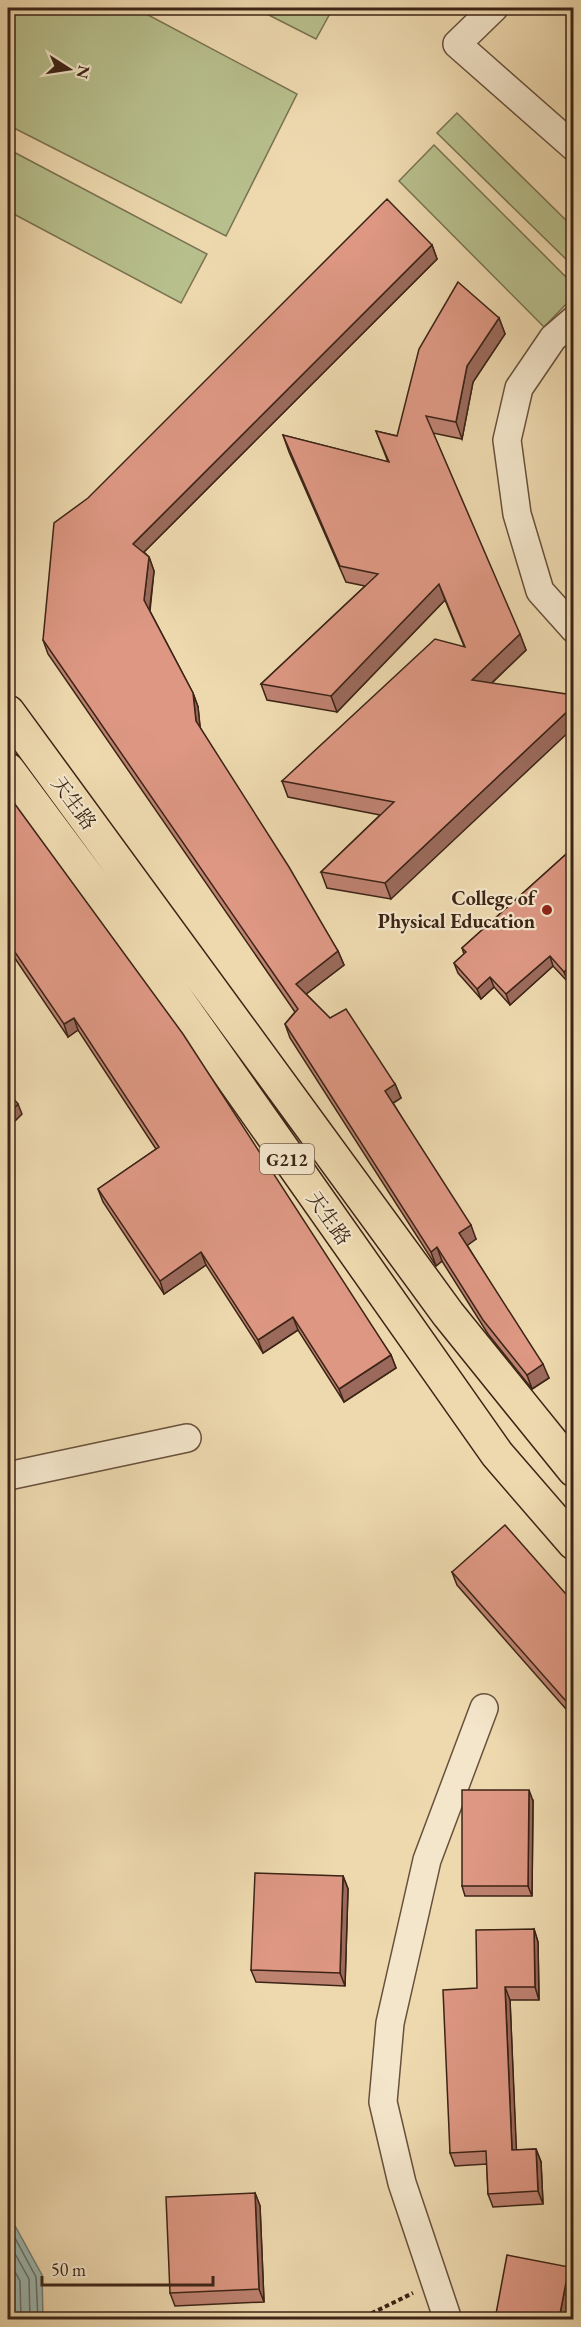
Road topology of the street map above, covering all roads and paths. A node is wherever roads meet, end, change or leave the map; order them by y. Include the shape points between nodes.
1 (494, 8) edge
2 (573, 147) edge
3 (573, 320) edge
4 (573, 629) edge
5 (11, 726) edge
6 (8, 770) edge
7 (187, 1438) dead end
8 (573, 1470) edge
9 (8, 1476) edge
10 (573, 1543) edge
11 (484, 1708) dead end
12 (435, 2282) junction
13 (358, 2319) edge
14 (448, 2319) edge

1 - 2 street via 457,44
3 - 4 street via 553,338 519,388 507,440 517,514 540,591
5 - 8 highway, 天生路 / G212 via 448,1314
6 - 10 highway, 天生路 / G212 via 148,958 497,1454
7 - 9 street
11 - 12 street via 427,1860 390,2023 383,2102 402,2183
12 - 13 path
12 - 14 street

